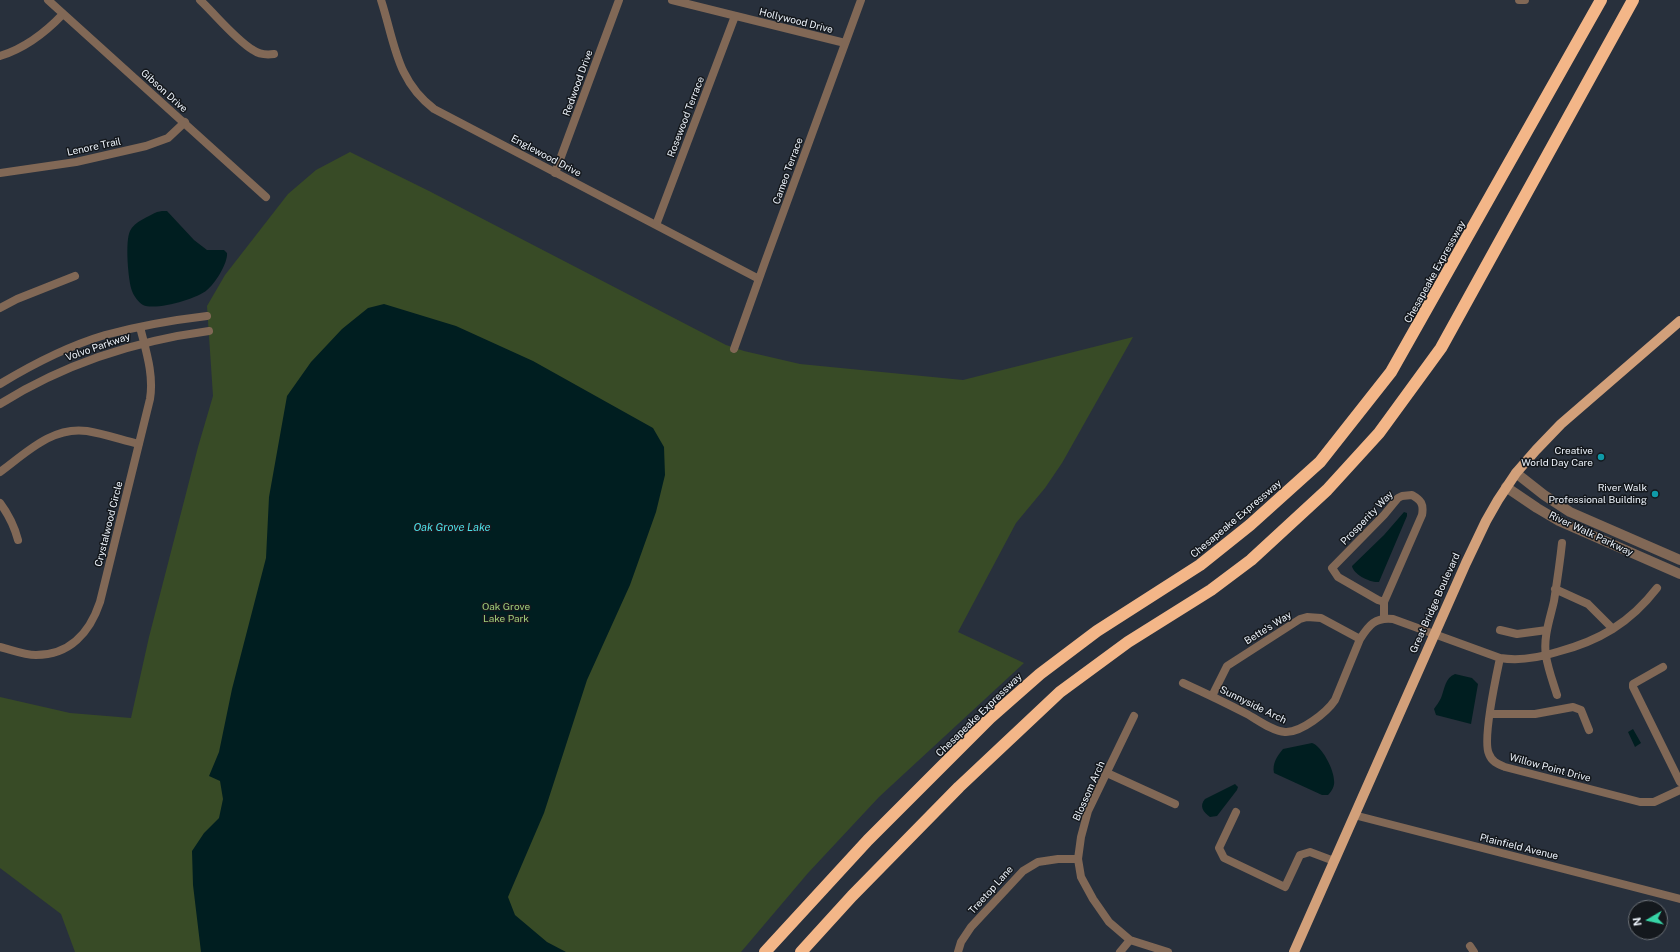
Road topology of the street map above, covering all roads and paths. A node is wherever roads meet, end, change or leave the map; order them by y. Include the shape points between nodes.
1 (48, 0) edge
2 (200, 0) edge
3 (381, 0) edge
4 (619, 0) edge
5 (672, 0) edge
6 (861, 0) edge
7 (1519, 0) edge
8 (1525, 0) edge
9 (1601, 0) edge
10 (1633, 0) edge
11 (62, 14) junction
12 (735, 16) junction
13 (845, 43) junction
14 (274, 54) dead end
15 (0, 56) edge
16 (185, 122) junction
17 (0, 173) edge
18 (555, 173) junction
19 (266, 197) dead end
20 (656, 225) junction
21 (75, 276) dead end
22 (759, 279) junction
23 (0, 308) edge
24 (207, 316) dead end
25 (1680, 320) edge
26 (140, 327) junction
27 (209, 331) dead end
28 (144, 342) junction
29 (734, 349) dead end
30 (0, 384) edge
31 (0, 404) edge
32 (139, 444) junction
33 (0, 472) edge
34 (1516, 473) junction
35 (1506, 487) junction
36 (0, 502) edge
37 (18, 540) dead end
38 (1562, 543) dead end
39 (1680, 560) edge
40 (1680, 574) edge
41 (1657, 588) dead end
42 (1555, 589) junction
43 (1384, 602) junction
44 (1384, 619) junction
45 (1613, 629) junction
46 (1500, 630) dead end
47 (1547, 630) junction
48 (1434, 636) junction
49 (1360, 639) junction
50 (0, 647) edge
51 (1546, 655) junction
52 (1500, 658) junction
53 (1663, 668) dead end
54 (1183, 683) dead end
55 (1557, 694) dead end
56 (1212, 696) junction
57 (1490, 714) junction
58 (1134, 716) dead end
59 (1589, 730) dead end
60 (1107, 773) junction
61 (1680, 782) edge
62 (1680, 790) edge
63 (1175, 804) dead end
64 (1236, 812) dead end
65 (1354, 815) junction
66 (1078, 859) junction
67 (1334, 861) junction
68 (1680, 899) edge
69 (1130, 940) junction
70 (765, 952) edge
71 (800, 952) edge
72 (958, 952) edge
73 (1120, 952) edge
74 (1168, 952) edge
75 (1294, 952) edge

1 - 11 street, Gibson Drive
2 - 14 street via 250,48 263,54
3 - 18 street, Englewood Drive via 401,68 410,86 422,100 434,109
4 - 18 street, Redwood Drive
5 - 12 street, Hollywood Drive
6 - 13 street, Cameo Terrace
7 - 8 street
9 - 70 highway, Chesapeake Expressway via 1398,362 1320,462 1200,566 1097,631 1034,679 990,718 868,840
10 - 71 highway via 1441,348 1379,433 1327,490 1252,560 1211,590 1128,642 1060,692 954,792
11 - 15 street via 42,35 19,49
11 - 16 street, Gibson Drive
12 - 13 street, Hollywood Drive
12 - 20 street, Rosewood Terrace
13 - 22 street, Cameo Terrace
16 - 17 street, Lenore Trail via 168,138 146,146 76,162
16 - 19 street, Gibson Drive
18 - 20 street, Englewood Drive
20 - 22 street, Englewood Drive
21 - 23 street
22 - 29 street, Cameo Terrace
24 - 26 street, Volvo Parkway
25 - 34 main road, Great Bridge Boulevard via 1561,424
26 - 28 street, Crystalwood Circle
26 - 30 street, Volvo Parkway via 105,335 72,347
27 - 28 street, Volvo Parkway
28 - 31 street, Volvo Parkway via 66,369
28 - 32 street, Crystalwood Circle via 152,388
32 - 33 street via 88,431 62,432 44,440
32 - 50 street, Crystalwood Circle via 100,602 92,623 73,643 50,653 24,654
34 - 35 main road, Great Bridge Boulevard
34 - 39 street, River Walk Parkway via 1570,512
35 - 40 street, River Walk Parkway via 1559,521
35 - 48 main road, Great Bridge Boulevard via 1482,528
36 - 37 street via 14,526
38 - 42 street
41 - 45 street via 1634,614
42 - 45 street via 1588,604
42 - 47 street
43 - 43 street, Prosperity Way via 1424,508 1422,502 1412,495 1398,498 1332,568 1338,577
43 - 44 street, Prosperity Way
44 - 48 street via 1393,619
44 - 49 street via 1374,621
45 - 51 street via 1596,639
46 - 47 street via 1516,634
47 - 51 street
48 - 52 street
48 - 65 main road, Great Bridge Boulevard
49 - 56 street, Bette's Way via 1321,618 1300,619 1227,666
49 - 56 street, Sunnyside Arch via 1335,700 1329,708 1304,727 1291,732 1278,731
51 - 52 street via 1511,660
51 - 55 street
52 - 57 street, Willow Point Drive
53 - 61 street via 1637,681 1632,687
54 - 56 street, Sunnyside Arch
57 - 59 street via 1535,714 1573,707 1581,710
57 - 62 street, Willow Point Drive via 1486,740 1488,753 1494,763 1640,802 1654,802
58 - 60 street, Blossom Arch
60 - 63 street
60 - 66 street, Blossom Arch via 1083,825
64 - 67 street via 1220,848 1224,858 1285,887 1300,855 1310,852
65 - 67 main road, Great Bridge Boulevard
65 - 68 street, Plainfield Avenue
66 - 69 street, Blossom Arch via 1082,877 1093,899 1109,922
66 - 72 street, Treetop Lane via 1038,862 1023,871 971,927
67 - 75 main road, Great Bridge Boulevard
69 - 73 street
69 - 74 street, Blossom Arch

